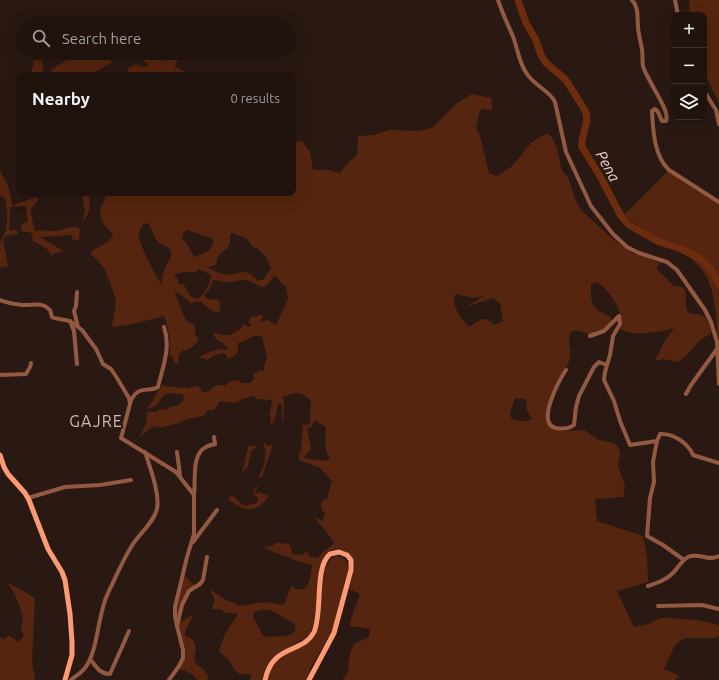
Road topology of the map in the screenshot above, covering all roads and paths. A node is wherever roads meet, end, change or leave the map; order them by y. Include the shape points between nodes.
1 (498, 0) edge
2 (632, 0) edge
3 (675, 0) edge
4 (677, 12) edge
5 (707, 96) edge
6 (719, 124) edge
7 (719, 202) edge
8 (77, 292) dead end
9 (0, 300) edge
10 (70, 321) junction
11 (78, 327) junction
12 (164, 327) dead end
13 (590, 336) dead end
14 (718, 348) junction
15 (31, 363) dead end
16 (77, 364) dead end
17 (607, 365) junction
18 (566, 370) dead end
19 (0, 375) edge
20 (719, 384) edge
21 (686, 394) dead end
22 (130, 404) junction
23 (214, 437) dead end
24 (657, 441) junction
25 (145, 452) junction
26 (176, 452) dead end
27 (0, 455) edge
28 (719, 463) edge
29 (180, 476) junction
30 (130, 480) dead end
31 (194, 495) junction
32 (28, 498) junction
33 (217, 510) dead end
34 (192, 544) junction
35 (719, 556) edge
36 (207, 558) dead end
37 (684, 560) junction
38 (648, 586) dead end
39 (658, 606) dead end
40 (719, 609) edge
41 (177, 626) junction
42 (129, 631) dead end
43 (90, 659) junction
44 (65, 680) edge
45 (71, 680) edge
46 (169, 680) edge
47 (265, 680) edge
48 (309, 680) edge

1 - 14 street via 524,69 536,85 551,95 555,102 566,152 591,206 627,247 642,255 667,262 677,270 711,322
2 - 7 street via 638,13 643,65 666,111 666,121 662,121 655,109 652,111 661,159 666,167
3 - 4 street
5 - 6 street via 716,110
8 - 11 street via 74,311
9 - 10 street via 7,303 44,306 50,310 52,317
10 - 11 street
10 - 16 street via 74,331
11 - 22 street via 96,349 105,366 111,369
12 - 22 street via 167,350 158,387 141,390
13 - 17 street via 604,331 619,316 620,324 613,334
14 - 20 street
14 - 21 street
15 - 19 street via 26,374
17 - 18 street via 599,362 594,367 577,402 574,425 568,428 555,427 549,422 548,411
17 - 24 street via 604,380 630,445
22 - 25 street via 121,437 122,440
23 - 31 street via 215,444 205,447 198,454 194,474
24 - 28 street via 660,434 666,433 684,442 693,455
24 - 37 street via 647,536
25 - 29 street
25 - 43 street via 156,492 157,510 131,547 108,593
26 - 29 street
27 - 32 main road via 8,474
29 - 31 street
30 - 32 street via 65,487
31 - 34 street via 195,531
32 - 44 main road via 48,549 65,580 72,654
33 - 34 street
34 - 41 street via 175,607
35 - 37 street via 708,559 696,555
36 - 41 street via 200,584 190,590 180,608
37 - 38 street via 663,581
39 - 40 street via 702,605
41 - 46 street via 183,658
42 - 43 street via 110,674 96,668
43 - 45 street via 83,671
47 - 48 main road via 275,659 313,634 324,563 330,554 342,552 351,560 350,573 334,633

